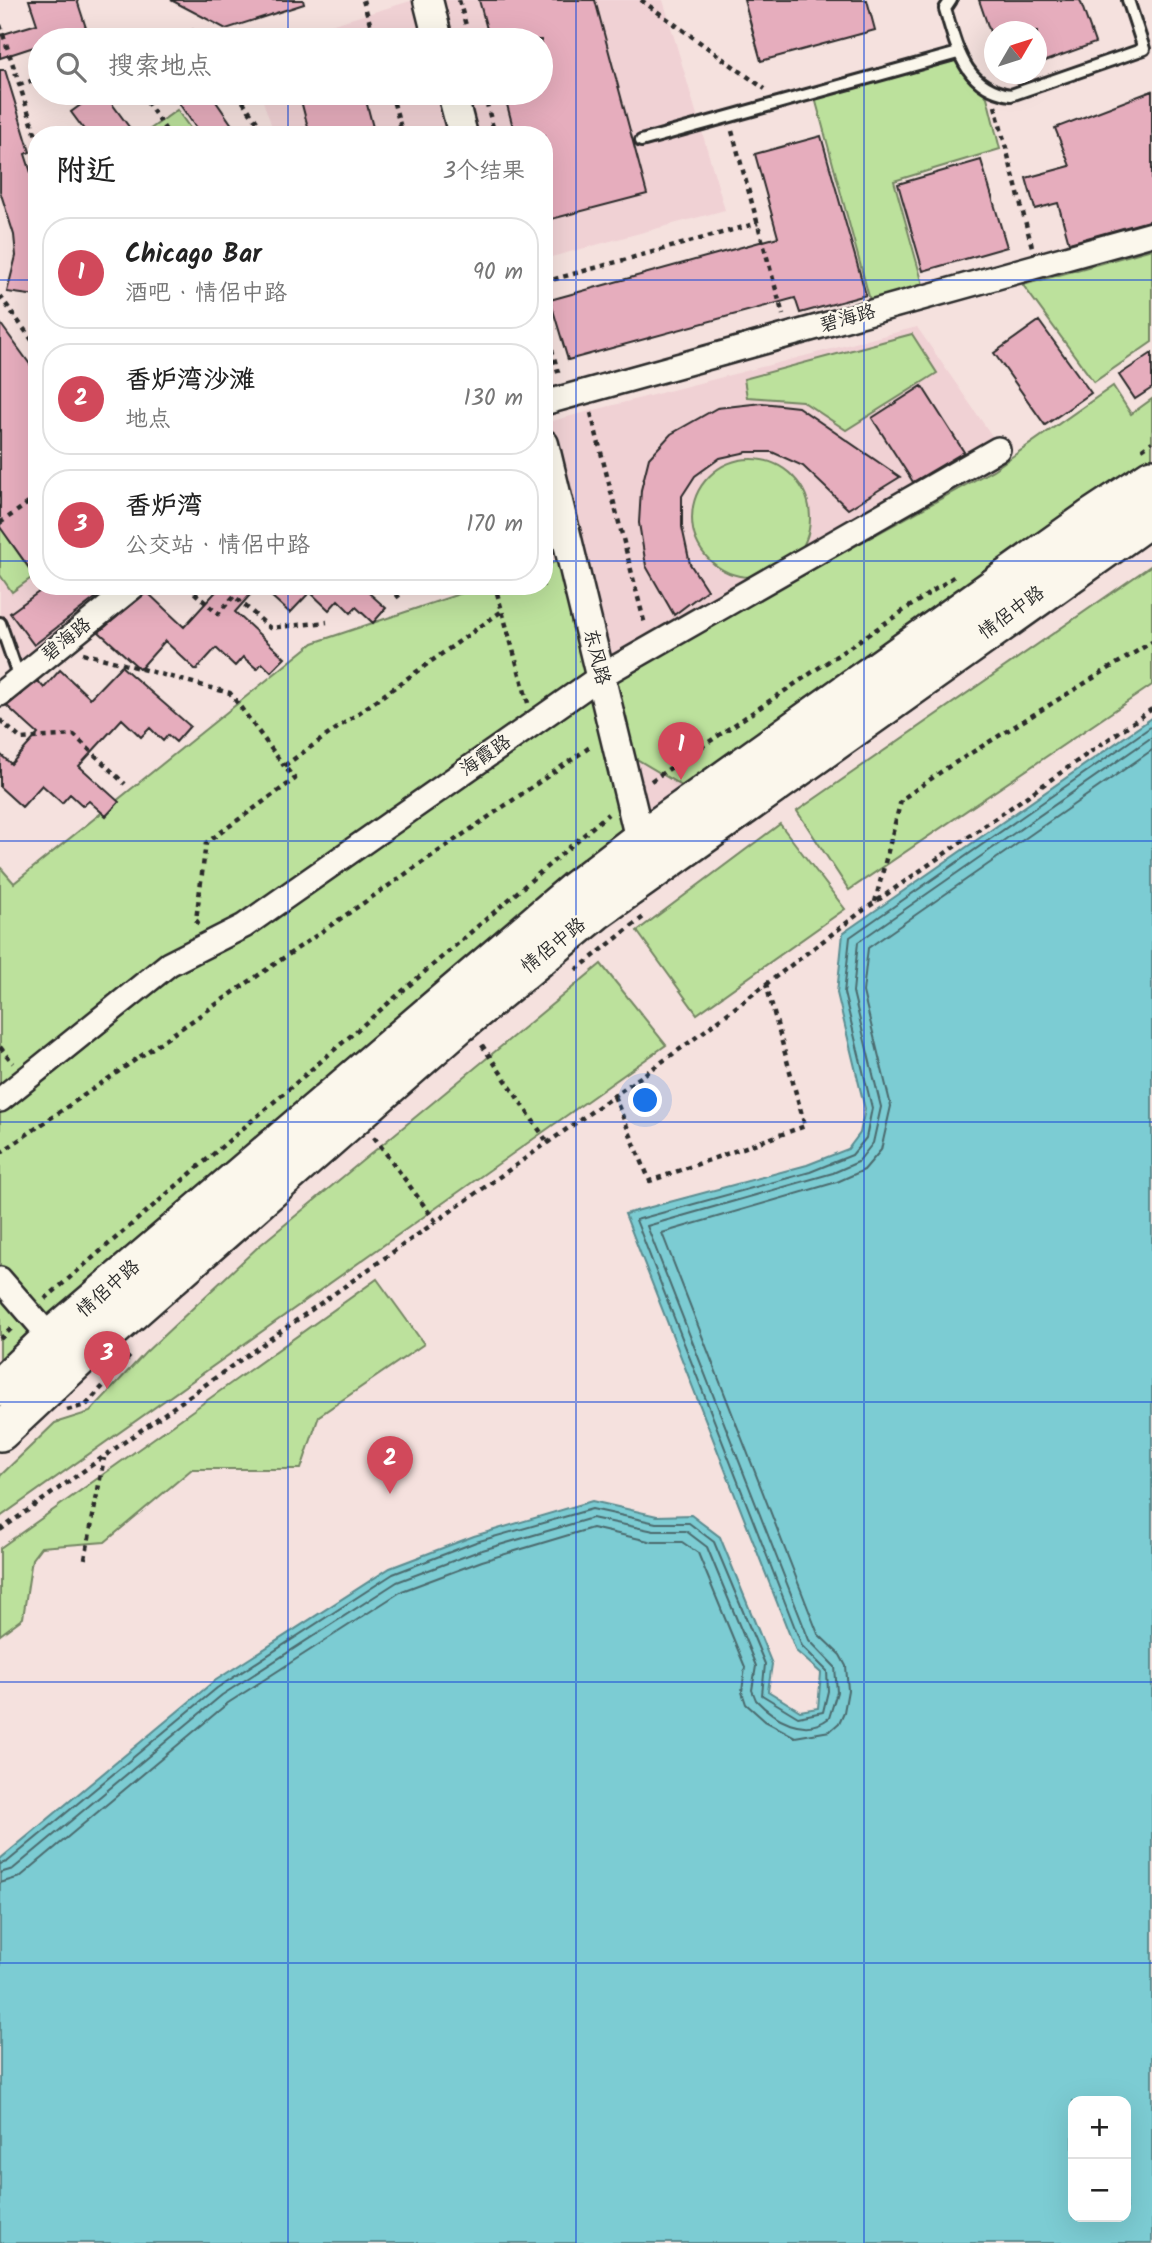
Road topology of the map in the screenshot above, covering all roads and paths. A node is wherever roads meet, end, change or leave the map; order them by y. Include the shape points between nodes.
1 (363, 0) edge
2 (428, 0) edge
3 (459, 0) edge
4 (641, 0) edge
5 (951, 0) edge
6 (1128, 0) edge
7 (0, 26) edge
8 (371, 28) edge
9 (435, 28) edge
10 (467, 28) edge
11 (958, 53) junction
12 (28, 82) edge
13 (19, 85) junction
14 (991, 92) junction
15 (782, 102) junction
16 (149, 105) edge
17 (245, 105) edge
18 (394, 105) edge
19 (455, 105) edge
20 (487, 105) edge
21 (728, 117) junction
22 (33, 126) edge
23 (163, 126) edge
24 (260, 126) edge
25 (400, 126) edge
26 (461, 126) edge
27 (493, 126) edge
28 (641, 141) dead end
29 (758, 223) junction
30 (1152, 234) edge
31 (1037, 266) junction
32 (553, 280) edge
33 (0, 296) edge
34 (28, 335) edge
35 (788, 335) junction
36 (553, 353) edge
37 (565, 398) edge
38 (998, 449) dead end
39 (1152, 478) edge
40 (553, 481) edge
41 (28, 503) edge
42 (1152, 516) edge
43 (0, 523) edge
44 (123, 595) edge
45 (197, 595) edge
46 (397, 595) edge
47 (498, 595) edge
48 (401, 600) dead end
49 (502, 611) junction
50 (327, 622) dead end
51 (0, 623) edge
52 (1152, 642) edge
53 (59, 647) junction
54 (650, 647) junction
55 (601, 676) junction
56 (19, 678) junction
57 (0, 694) edge
58 (1152, 709) edge
59 (0, 720) edge
60 (533, 723) junction
61 (614, 731) junction
62 (285, 766) junction
63 (125, 784) dead end
64 (649, 852) junction
65 (875, 902) junction
66 (647, 915) dead end
67 (212, 942) junction
68 (570, 975) dead end
69 (766, 984) junction
70 (490, 1038) dead end
71 (482, 1045) junction
72 (472, 1053) dead end
73 (614, 1096) junction
74 (0, 1100) edge
75 (384, 1128) dead end
76 (374, 1137) junction
77 (548, 1143) junction
78 (363, 1146) dead end
79 (0, 1153) edge
80 (436, 1222) junction
81 (0, 1279) edge
82 (51, 1338) junction
83 (131, 1354) dead end
84 (0, 1387) edge
85 (63, 1412) dead end
86 (0, 1432) edge
87 (104, 1457) junction
88 (0, 1530) edge
89 (85, 1559) dead end

1 - 8 path
2 - 9 street
3 - 10 path
4 - 15 path
5 - 11 lane via 945,9
6 - 14 lane via 1144,49 1011,95
7 - 13 path
11 - 14 lane
11 - 15 lane
12 - 13 path
13 - 22 path
14 - 31 path
15 - 21 lane
16 - 23 path
17 - 24 path
18 - 25 path
19 - 26 street
20 - 27 path
21 - 28 lane
21 - 29 path
29 - 32 path
29 - 35 path
30 - 31 street, 碧海路
31 - 35 street, 碧海路
33 - 34 path
35 - 37 street, 碧海路
36 - 37 path
37 - 54 path
38 - 54 street, 海霞路
39 - 64 highway, 情侶中路 via 1090,519
40 - 55 street, 东风路
41 - 43 path
42 - 64 highway, 情侶中路
44 - 53 street, 碧海路
45 - 50 path via 218,614 234,596 270,628
46 - 48 path
47 - 49 path
49 - 60 path
49 - 62 path
51 - 56 lane
52 - 65 path via 901,800
53 - 56 street, 碧海路
53 - 62 path via 230,693
54 - 55 street, 海霞路
55 - 60 street, 海霞路
55 - 61 street, 东风路
56 - 57 street, 碧海路
58 - 65 path
59 - 63 path via 21,740 74,735
60 - 67 street, 海霞路 via 244,926
61 - 64 street, 东风路
61 - 79 path
62 - 67 path via 295,779 206,844 196,920
64 - 82 highway, 情侶中路 via 575,890
64 - 86 highway, 情侶中路 via 595,912 458,1025
65 - 69 path
66 - 68 path
67 - 74 street, 海霞路 via 169,964
69 - 73 path
69 - 73 path via 805,1126 650,1181
70 - 71 path
71 - 72 path
71 - 77 path
73 - 77 path
75 - 76 path
76 - 78 path
76 - 80 path
77 - 80 path
80 - 87 path
81 - 82 street
82 - 84 highway, 情侶中路
83 - 85 path via 86,1405
87 - 88 path
87 - 89 path

